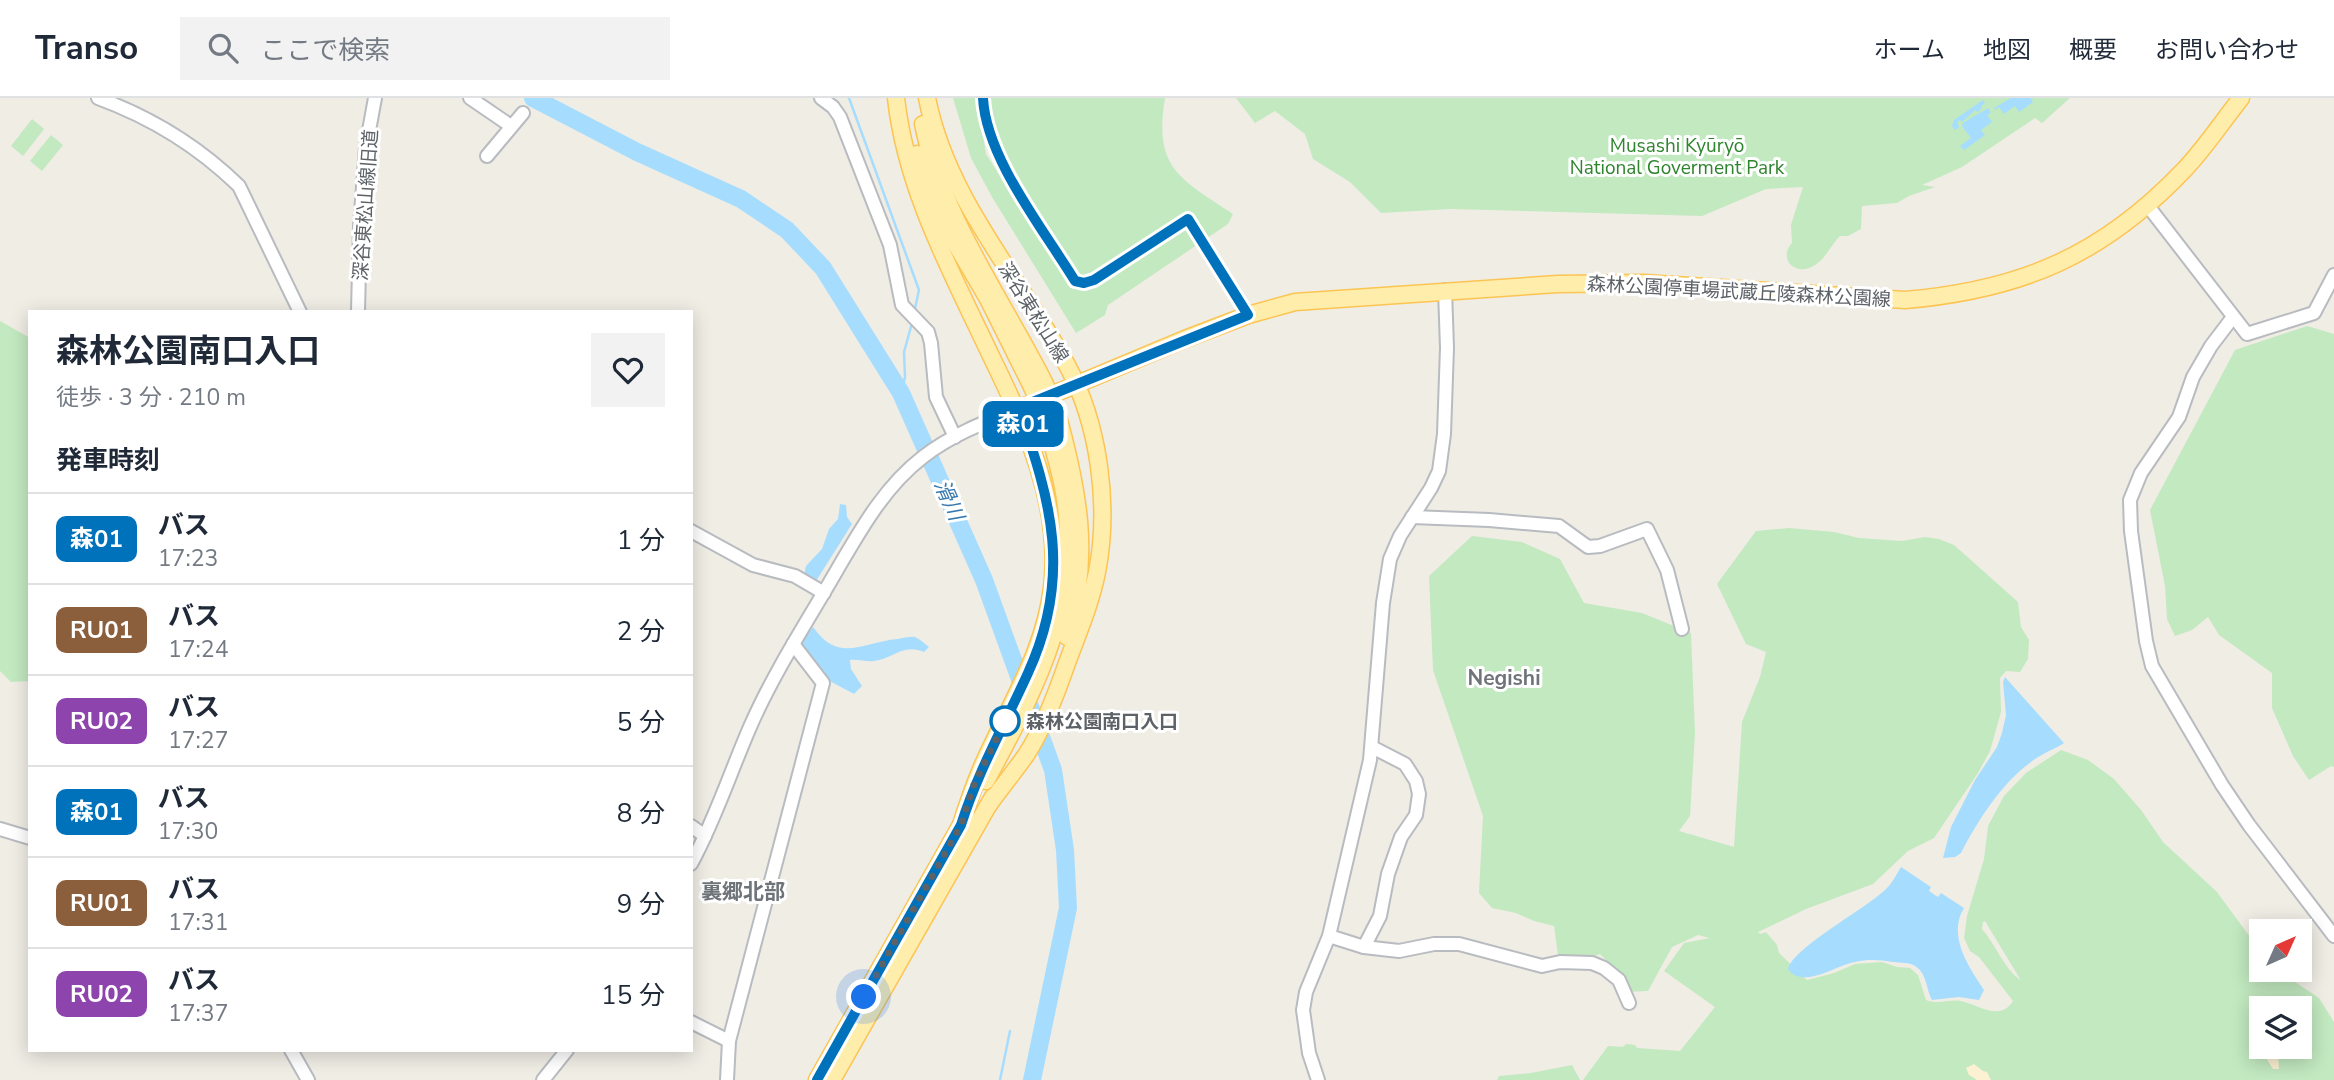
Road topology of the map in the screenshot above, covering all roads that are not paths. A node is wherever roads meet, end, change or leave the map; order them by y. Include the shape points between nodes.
1 (98, 98) edge
2 (375, 98) edge
3 (470, 98) edge
4 (821, 98) edge
5 (896, 98) edge
6 (905, 98) edge
7 (918, 98) edge
8 (928, 98) edge
9 (2241, 98) edge
10 (523, 113) dead end
11 (511, 126) junction
12 (487, 156) dead end
13 (2148, 205) junction
14 (2334, 275) edge
15 (1445, 290) junction
16 (361, 309) edge
17 (299, 310) edge
18 (2233, 317) junction
19 (1038, 385) junction
20 (1077, 386) junction
21 (1018, 408) junction
22 (1050, 412) junction
23 (950, 439) junction
24 (1412, 517) junction
25 (693, 532) edge
26 (824, 593) junction
27 (1682, 629) dead end
28 (793, 644) junction
29 (1372, 747) junction
30 (988, 806) junction
31 (961, 825) junction
32 (693, 827) edge
33 (0, 829) edge
34 (705, 836) junction
35 (28, 837) edge
36 (693, 860) edge
37 (1329, 936) junction
38 (2334, 936) edge
39 (1364, 947) junction
40 (1629, 1003) dead end
41 (693, 1023) edge
42 (729, 1041) junction
43 (292, 1052) edge
44 (565, 1052) edge
45 (308, 1080) edge
46 (543, 1080) edge
47 (727, 1080) edge
48 (817, 1080) edge
49 (832, 1080) edge
50 (1318, 1080) edge

1 - 17 street via 165,129 239,186
2 - 16 street, 深谷東松山線旧道 via 360,226
3 - 11 street
4 - 23 street via 840,117 890,245 902,305 928,332 936,397
5 - 21 main road, 深谷東松山線 via 925,212
6 - 19 main road via 914,143 950,234
7 - 19 main road via 931,158 946,196
8 - 20 main road, 深谷東松山線 via 941,151 958,187
9 - 13 main road, 森林公園停車場武蔵丘陵森林公園線 via 2186,167
10 - 11 street
11 - 12 street
13 - 15 main road, 森林公園停車場武蔵丘陵森林公園線 via 2114,233 2041,271 1945,296 1905,300 1644,283
13 - 18 street
14 - 18 street via 2314,313 2247,334
15 - 20 main road, 森林公園停車場武蔵丘陵森林公園線 via 1296,302 1185,339
15 - 24 street via 1442,455 1432,488
18 - 38 street via 2193,377 2179,417 2141,473 2130,500 2146,641 2152,666 2222,785
19 - 22 main road, 深谷東松山線, bridge
20 - 21 main road, 森林公園停車場武蔵丘陵森林公園線
20 - 30 main road, 深谷東松山線 via 1090,424 1100,484 1097,571 1060,684 1027,753
21 - 23 street
21 - 31 main road, 深谷東松山線 via 1052,523 1054,570 1041,641 973,787
22 - 30 main road, 深谷東松山線 via 1071,465 1079,505 1079,579 1060,661
22 - 31 main road, 深谷東松山線 via 1067,524 1067,561 1054,638 1011,735
23 - 26 street via 907,470 860,530
24 - 27 street via 1559,526 1588,547 1647,529 1667,570
24 - 29 street via 1390,559 1386,581
25 - 26 street via 752,565 795,576
26 - 28 street
28 - 34 street via 750,727
28 - 42 street via 822,683
29 - 37 street
29 - 39 street via 1405,764 1419,794 1416,815 1401,837 1388,874 1380,916
30 - 49 main road, 深谷東松山線
31 - 48 main road, 深谷東松山線
32 - 34 street
33 - 35 street
34 - 36 street
37 - 39 street
37 - 50 street via 1303,1010
39 - 40 street via 1399,951 1459,944 1542,966 1592,962 1619,980
41 - 42 street
42 - 47 street
43 - 45 street
44 - 46 street

